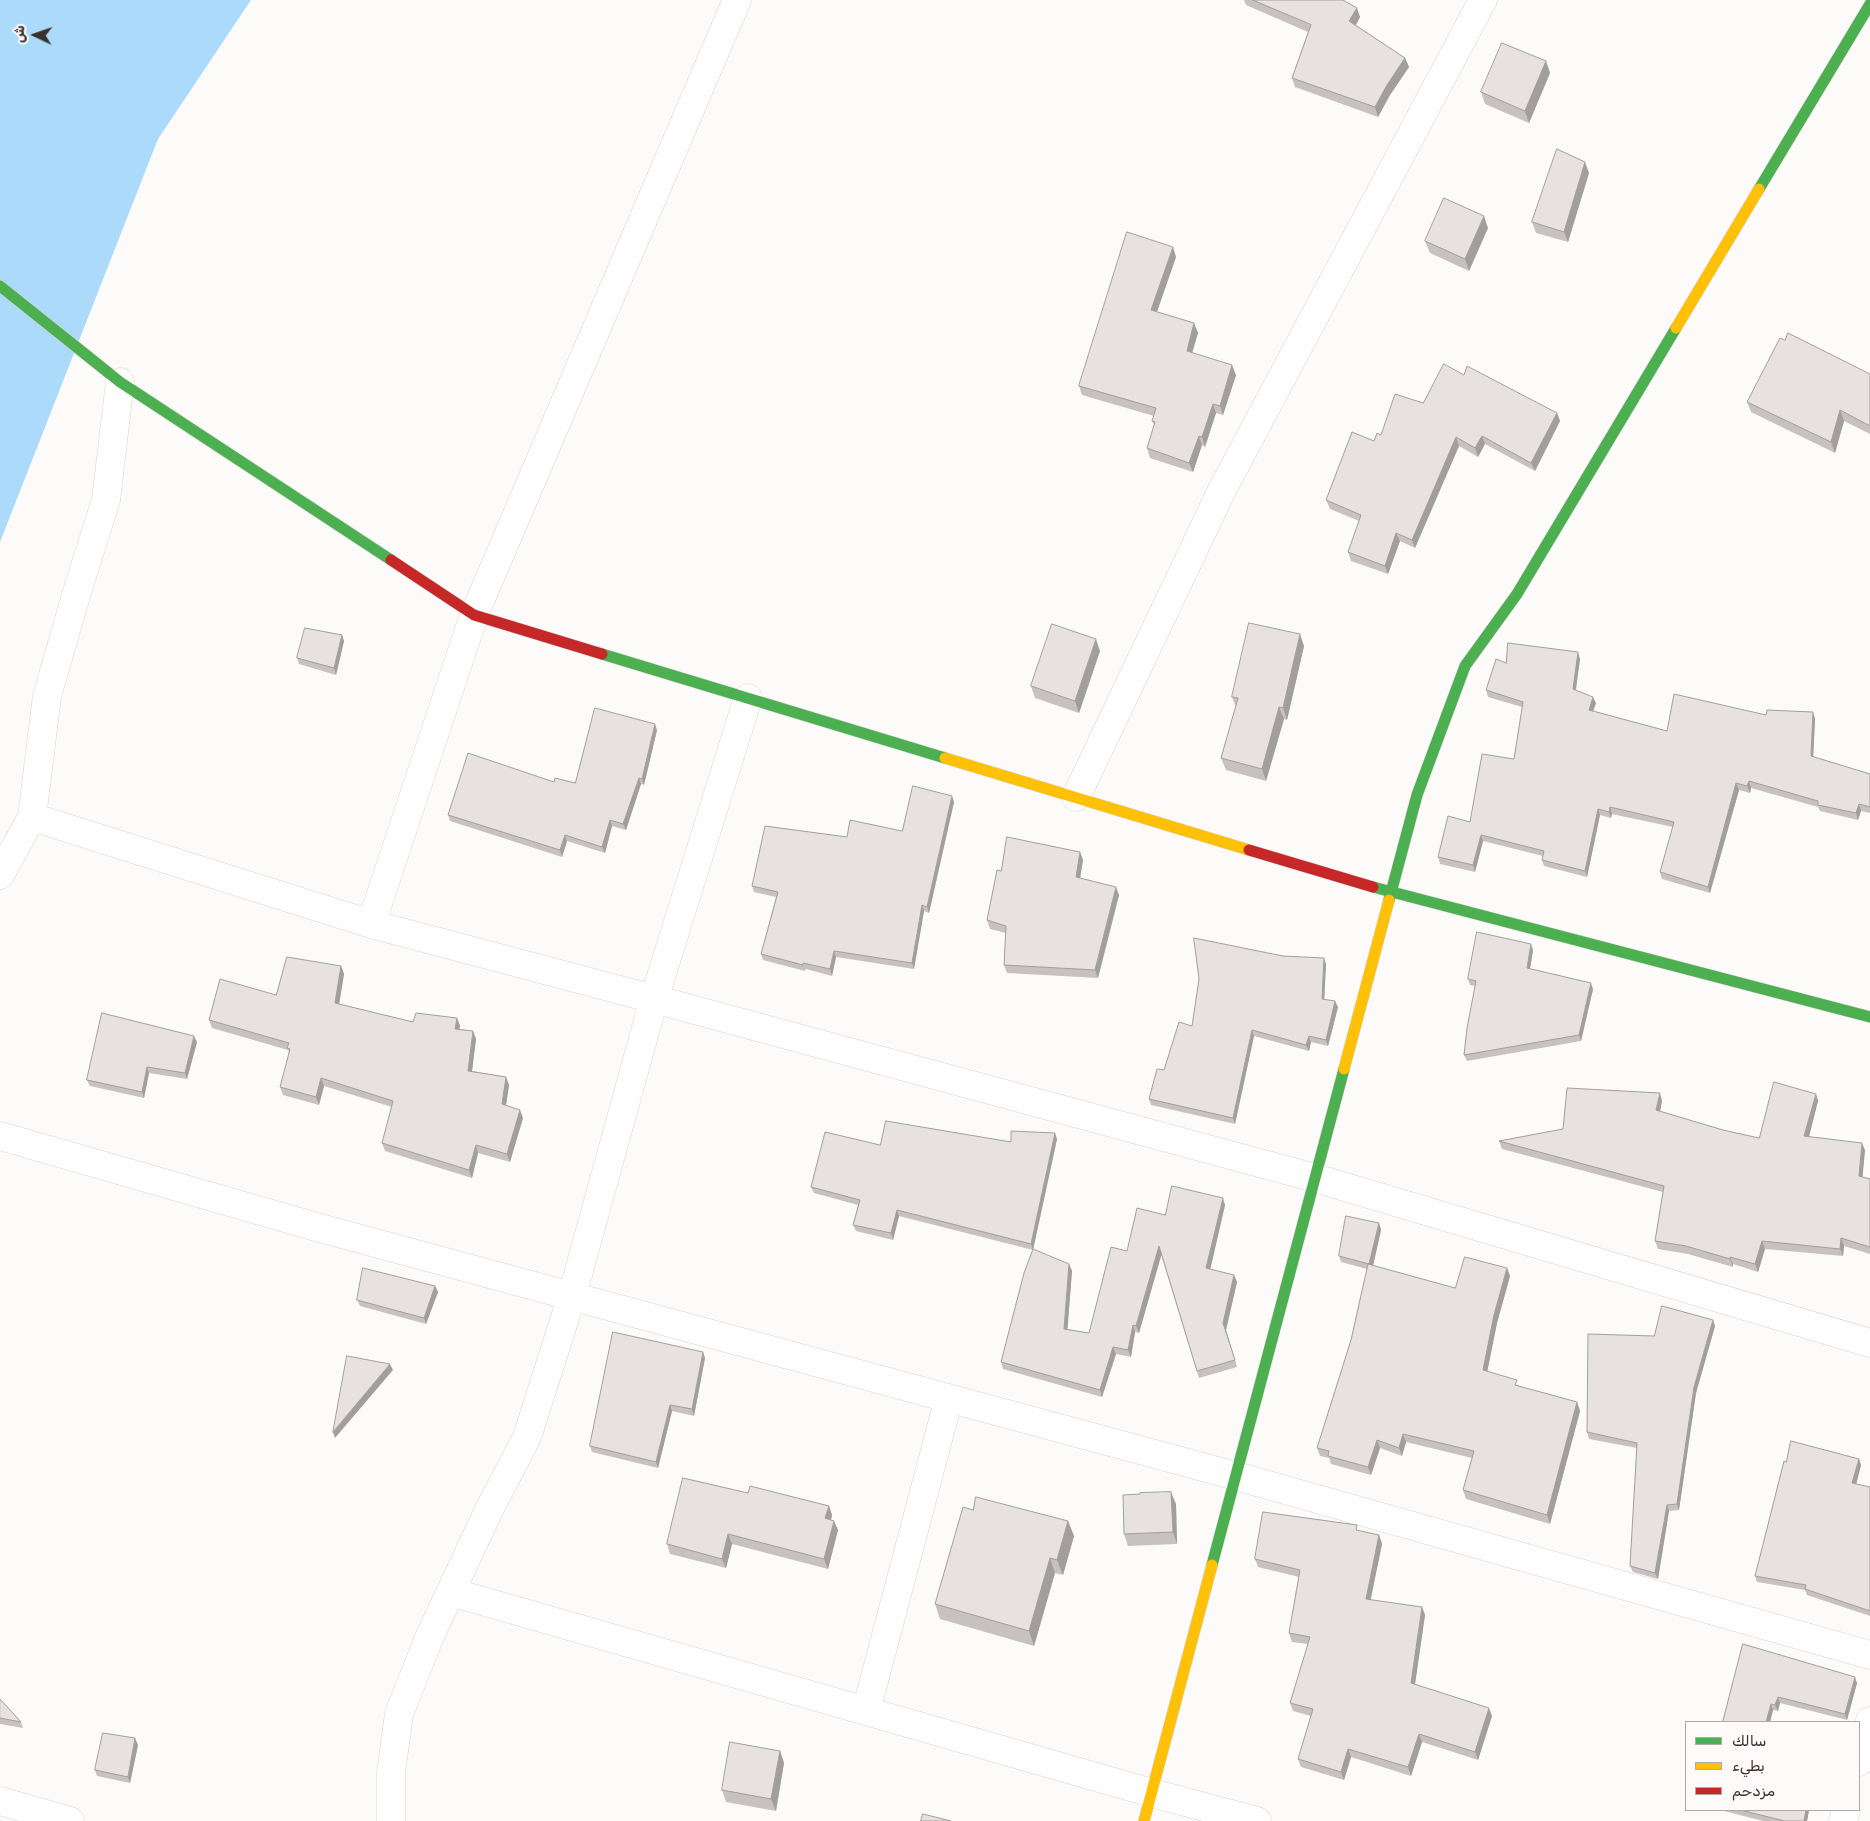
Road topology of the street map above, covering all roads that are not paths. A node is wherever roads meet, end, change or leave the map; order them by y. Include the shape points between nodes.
1 (737, 0) edge
2 (1483, 0) edge
3 (1870, 4) edge
4 (0, 286) edge
5 (120, 382) junction
6 (474, 615) junction
7 (748, 698) junction
8 (1076, 798) junction
9 (32, 817) junction
10 (0, 875) edge
11 (1391, 893) junction
12 (371, 924) junction
13 (654, 999) junction
14 (1870, 1017) edge
15 (0, 1136) edge
16 (1315, 1178) junction
17 (572, 1296) junction
18 (1870, 1343) edge
19 (949, 1398) junction
20 (1236, 1476) junction
21 (451, 1592) junction
22 (1870, 1656) edge
23 (866, 1711) junction
24 (1870, 1721) edge
25 (1860, 1758) edge
26 (1152, 1793) junction
27 (0, 1800) edge
28 (70, 1821) edge
29 (391, 1821) edge
30 (1144, 1821) edge
31 (1257, 1821) edge

1 - 6 street
2 - 8 street via 1221,492
3 - 11 street via 1517,594 1466,666 1417,796
4 - 5 street
5 - 6 street
5 - 9 street via 106,500 47,696
6 - 7 street
6 - 12 street
7 - 8 street
7 - 13 street
8 - 11 street
9 - 10 street
9 - 12 street
11 - 14 street
11 - 16 street
12 - 13 street
13 - 16 street
13 - 17 street
15 - 17 street via 311,1226
16 - 18 street
16 - 20 street
17 - 19 street
17 - 21 street via 527,1436
19 - 20 street
19 - 23 street
20 - 22 street
20 - 26 street
21 - 23 street
21 - 29 street via 399,1714 391,1773
23 - 26 street
24 - 25 street
26 - 30 street
26 - 31 street
27 - 28 street

